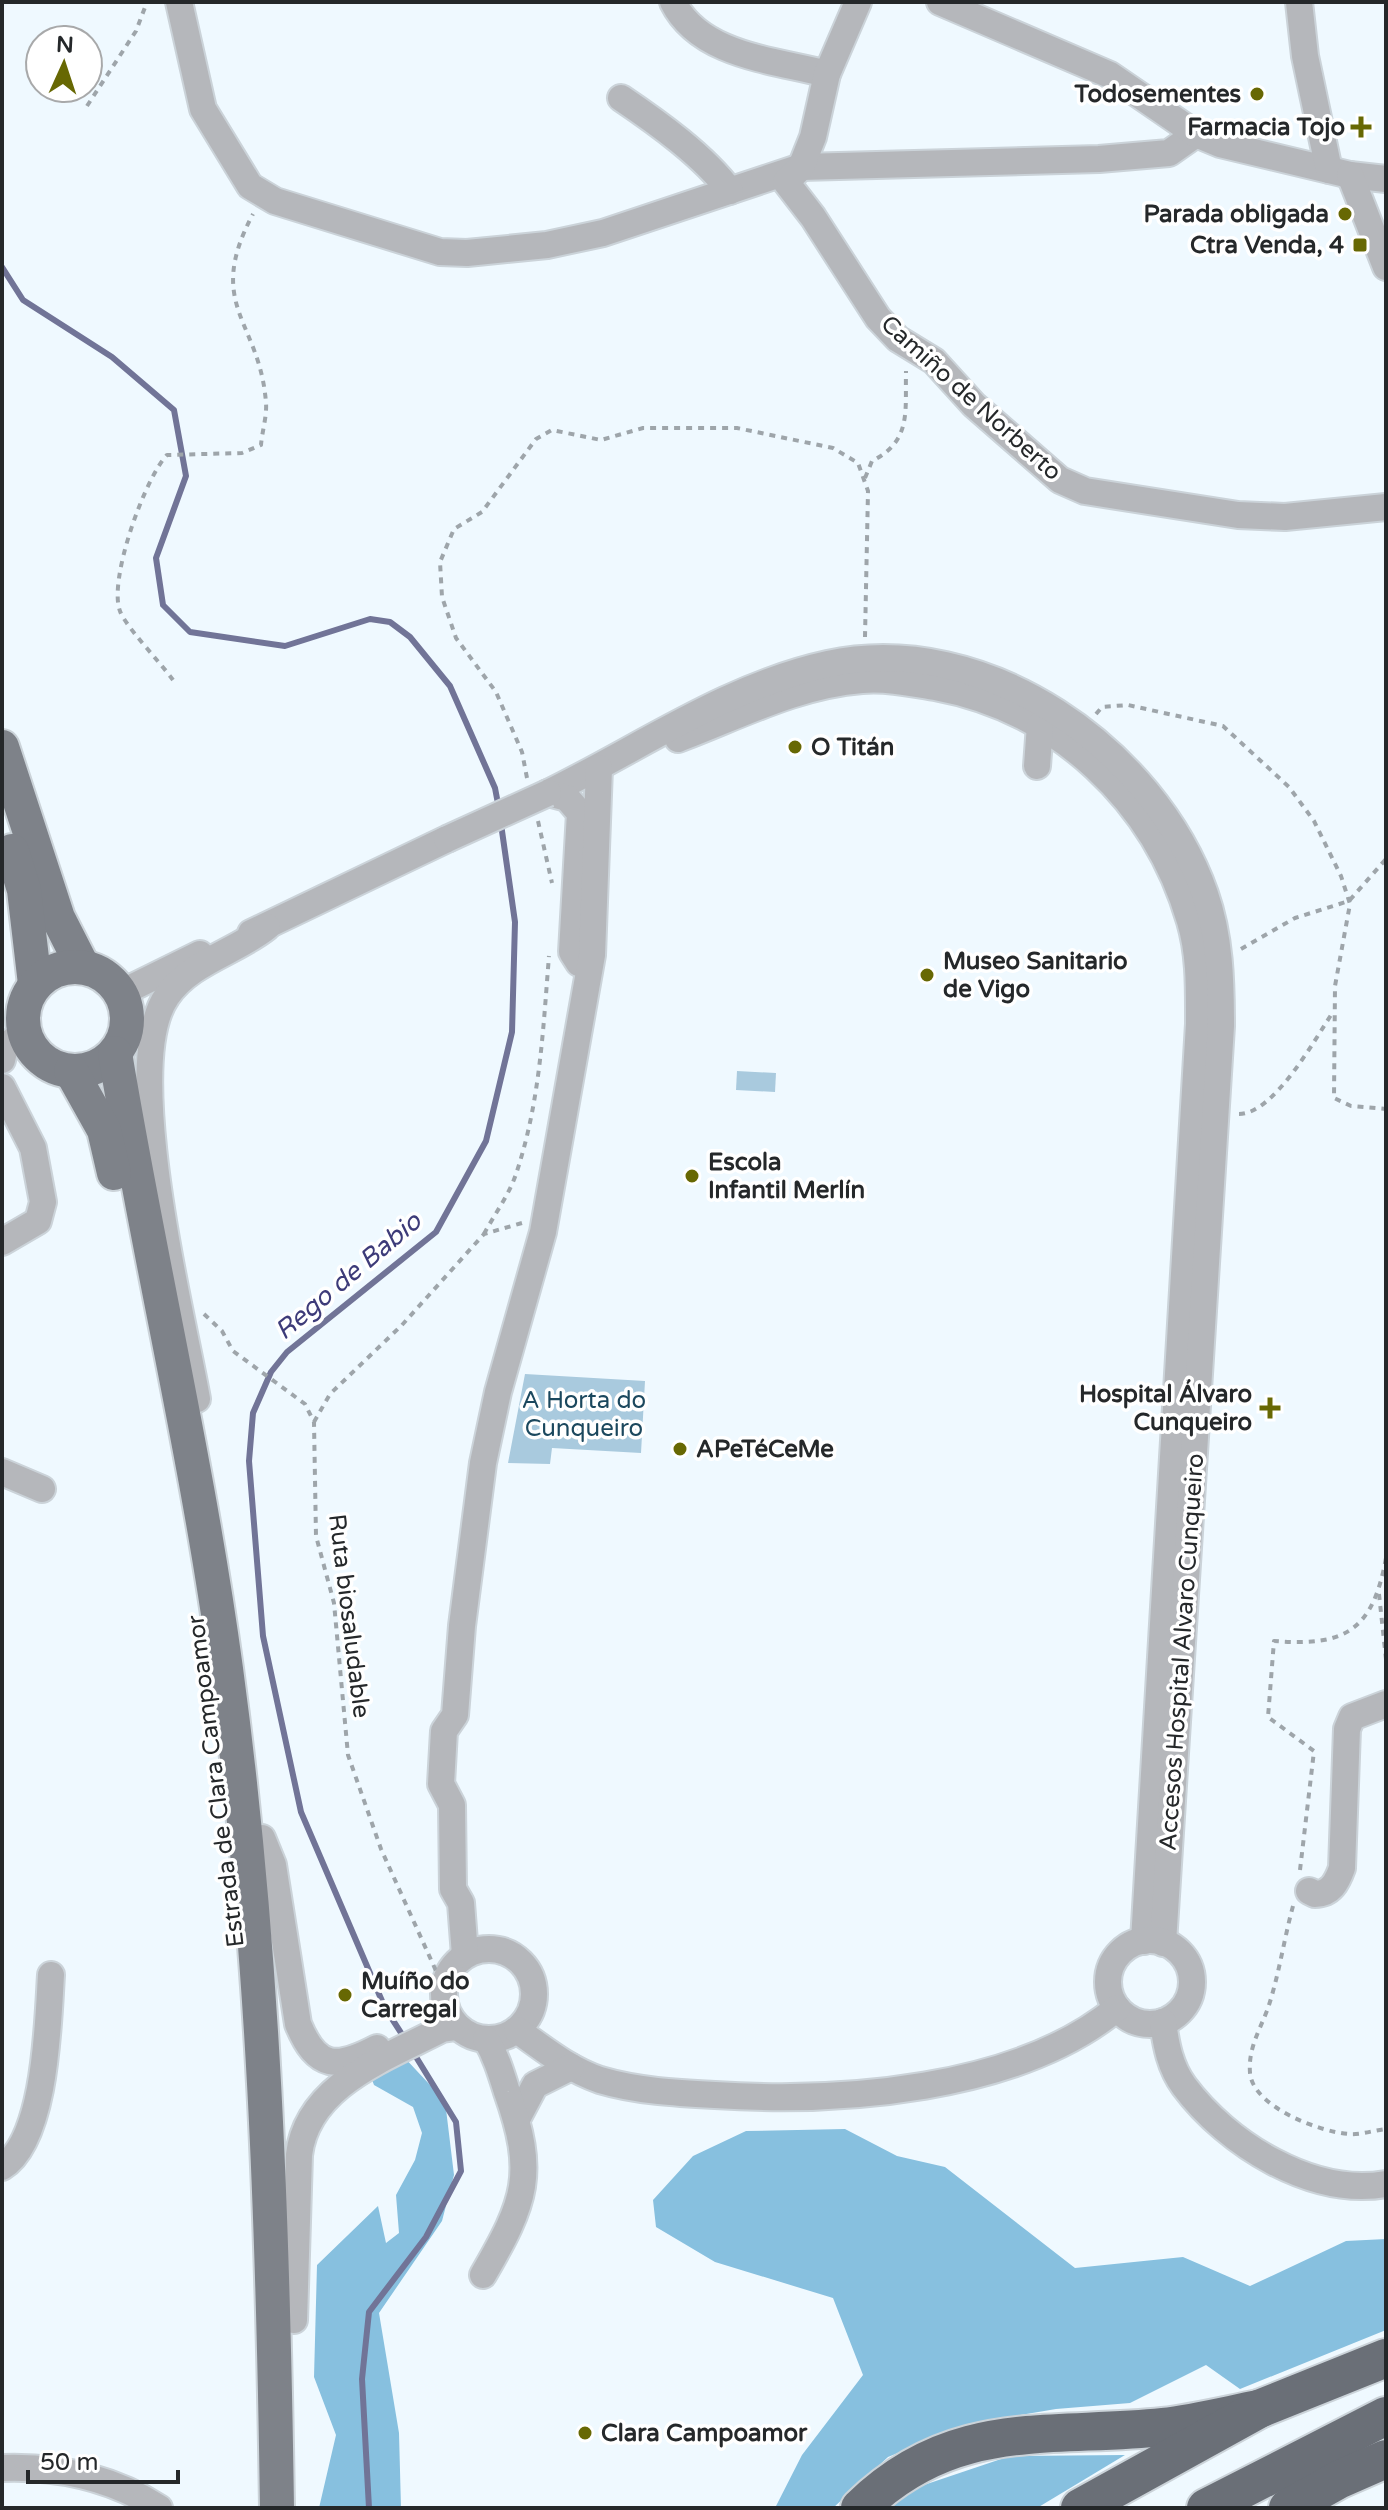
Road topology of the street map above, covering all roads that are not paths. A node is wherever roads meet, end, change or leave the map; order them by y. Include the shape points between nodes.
1 (179, 2) edge
2 (673, 2) edge
3 (858, 2) edge
4 (940, 2) edge
5 (1299, 2) edge
6 (827, 74) junction
7 (621, 98) dead end
8 (1196, 134) junction
9 (801, 167) junction
10 (1339, 172) junction
11 (1386, 179) edge
12 (730, 191) junction
13 (1386, 267) edge
14 (1386, 507) edge
15 (1040, 725) junction
16 (2, 747) edge
17 (1037, 766) dead end
18 (599, 768) junction
19 (537, 796) junction
20 (2, 817) edge
21 (267, 927) junction
22 (579, 963) dead end
23 (83, 967) junction
24 (35, 984) junction
25 (121, 993) junction
26 (24, 1032) junction
27 (115, 1053) junction
28 (2, 1060) edge
29 (71, 1071) junction
30 (2, 1087) edge
31 (2, 1242) edge
32 (172, 1340) junction
33 (197, 1399) junction
34 (2, 1472) edge
35 (42, 1489) dead end
36 (1386, 1704) edge
37 (262, 1838) junction
38 (1301, 1889) road end
39 (1154, 1942) junction
40 (465, 1955) junction
41 (51, 1975) dead end
42 (1117, 2008) junction
43 (445, 2015) junction
44 (1163, 2022) junction
45 (517, 2030) junction
46 (486, 2039) junction
47 (358, 2066) junction
48 (571, 2067) junction
49 (517, 2119) junction
50 (2, 2167) edge
51 (1386, 2184) edge
52 (483, 2275) dead end
53 (294, 2320) junction
54 (1386, 2358) edge
55 (1259, 2409) junction
56 (1386, 2416) edge
57 (1386, 2459) edge
58 (2, 2468) edge
59 (159, 2508) edge
60 (257, 2508) edge
61 (277, 2508) edge
62 (296, 2508) edge
63 (860, 2508) edge
64 (1080, 2508) edge
65 (1206, 2508) edge
66 (1288, 2508) edge

1 - 12 street via 203,109 250,186 264,194 440,252 467,253 603,233
2 - 6 street via 698,34 721,47
3 - 6 street
4 - 8 street via 1110,75
5 - 10 street via 1305,56
6 - 9 street
7 - 12 street via 658,123
8 - 9 street via 1169,153 1099,159
8 - 10 street
9 - 12 street
9 - 14 street, Camiño de Norberto via 786,182 878,318 934,361 974,405 1060,480 1085,491 1238,515 1285,517
10 - 11 street
10 - 13 street
15 - 17 street
15 - 18 street, Accesos Hospital Alvaro Cunqueiro via 953,691 865,680 770,701
15 - 39 street, Accesos Hospital Alvaro Cunqueiro via 1108,778 1155,837 1191,923 1199,968 1197,1112
16 - 23 main road via 58,918
18 - 19 street, Accesos Hospital Alvaro Cunqueiro
18 - 39 street, Accesos Hospital Alvaro Cunqueiro via 703,710 766,683 828,664 911,661 992,679 1044,703 1083,730 1150,793 1174,826 1205,894 1218,955 1221,1026
18 - 40 street via 592,955 545,1224 483,1463 455,1715 444,1731 441,1784 452,1805 453,1889 461,1903
19 - 21 street, Accesos Hospital Alvaro Cunqueiro, bridge
19 - 22 street via 567,798 580,813 572,952
20 - 24 main road via 24,890
21 - 25 street, Accesos Hospital Alvaro Cunqueiro
21 - 33 street, Accesos Hospital Alvaro Cunqueiro via 245,945 194,969 167,996 149,1049 165,1222
23 - 24 main road via 49,973
23 - 25 main road via 111,981
24 - 26 main road via 22,1015
25 - 27 main road, Estrada de Clara Campoamor via 127,1024
26 - 28 street via 5,1047
26 - 29 main road via 41,1059
27 - 29 main road via 102,1063
27 - 32 main road, Estrada de Clara Campoamor
29 - 60 main road, Estrada de Clara Campoamor via 104,1130 110,1157 155,1360 210,1697 246,2102
30 - 31 street via 33,1148 43,1202 38,1221
32 - 33 main road, Estrada de Clara Campoamor
32 - 61 main road, Estrada de Clara Campoamor via 213,1573 254,1919 271,2201
33 - 37 main road, Estrada de Clara Campoamor via 233,1607
34 - 35 street
36 - 38 street via 1352,1717 1347,1729 1342,1868 1337,1882 1322,1894
37 - 47 street via 273,1865 302,2034 317,2056
37 - 53 main road, Estrada de Clara Campoamor
39 - 42 street via 1123,1951 1110,1972
39 - 44 street via 1181,1954 1193,1979 1185,2006
40 - 43 street via 452,1967
40 - 45 street via 496,1949 523,1964 536,1993 533,2009
41 - 50 street via 46,2065 26,2137
42 - 44 street via 1138,2022
42 - 48 street via 1094,2027 1030,2056 858,2097 778,2099 628,2088
43 - 46 street
43 - 47 street
44 - 51 street via 1168,2055 1183,2085 1245,2145 1330,2183 1365,2188
45 - 46 street
45 - 48 street
46 - 49 street
47 - 53 street via 325,2096 302,2133
48 - 49 street via 535,2085
49 - 52 street via 525,2154 522,2195 513,2223
53 - 62 main road, Estrada de Clara Campoamor
54 - 55 highway
55 - 63 highway via 1163,2427 999,2436 934,2457
55 - 64 highway
56 - 65 highway
57 - 66 highway
58 - 59 street via 91,2476 132,2490

